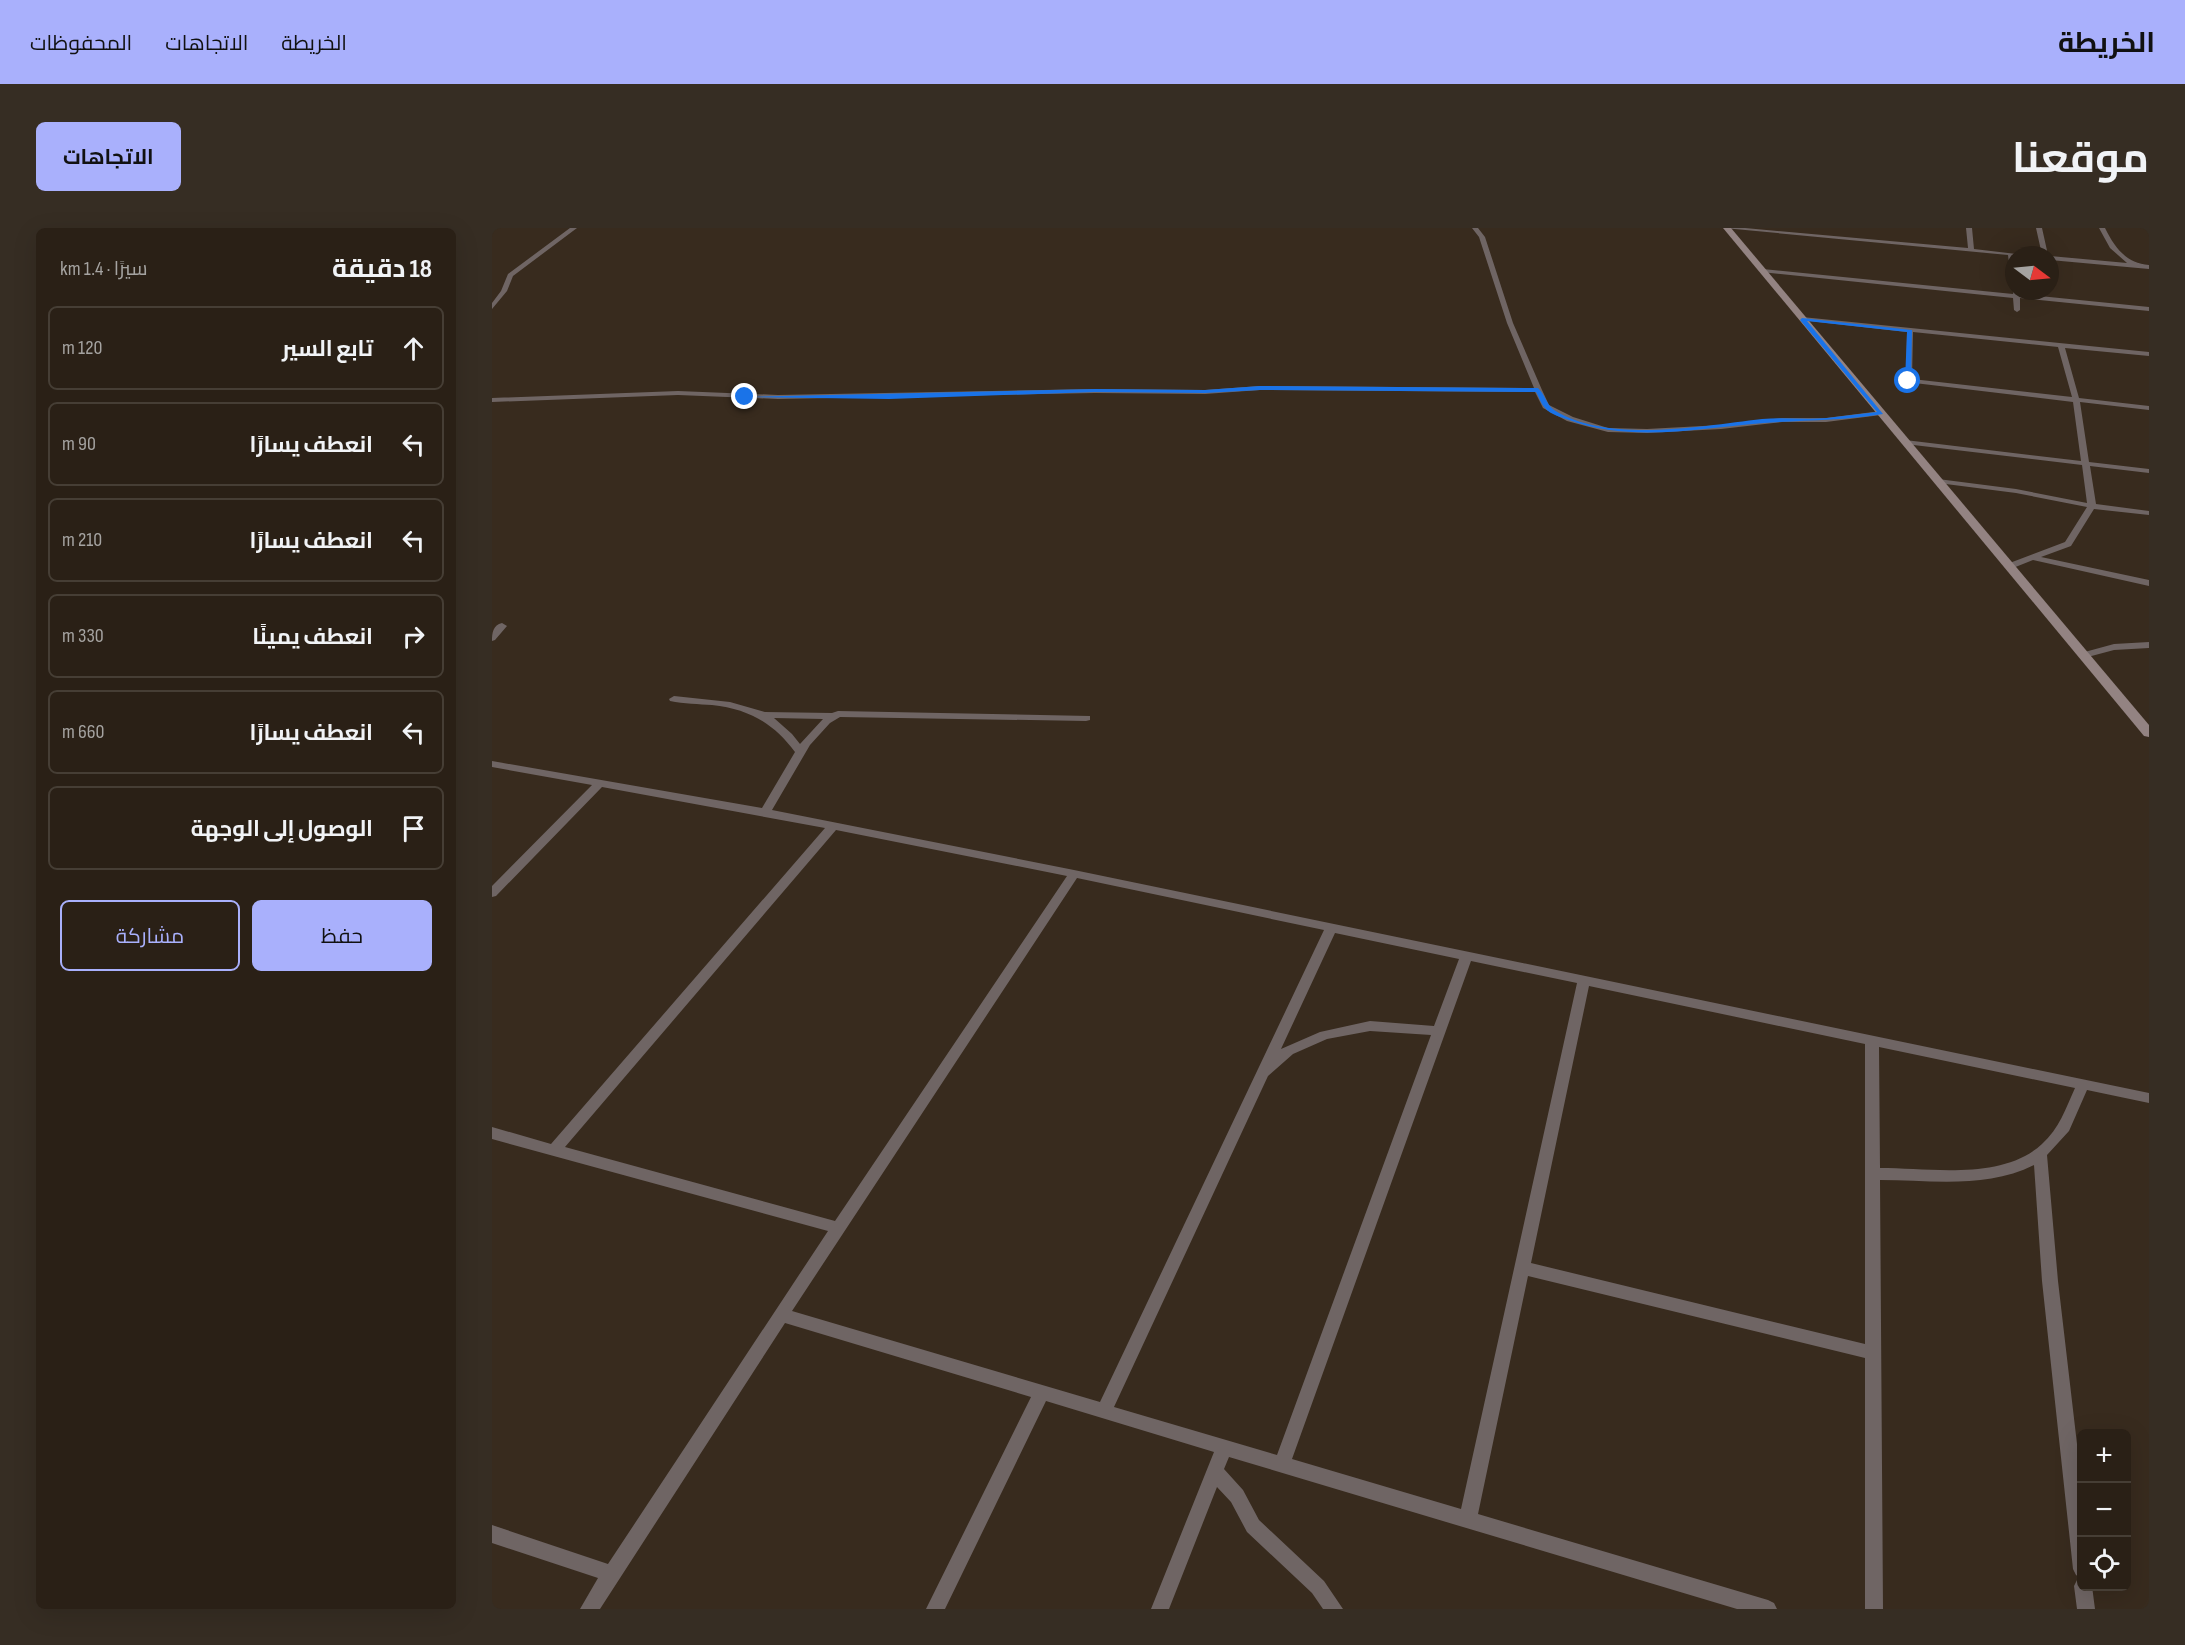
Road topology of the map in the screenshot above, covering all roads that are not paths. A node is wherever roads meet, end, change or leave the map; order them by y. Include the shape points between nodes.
1 (574, 228) edge
2 (1476, 228) edge
3 (1727, 228) edge
4 (1969, 228) edge
5 (2039, 228) edge
6 (2102, 228) edge
7 (2042, 246) edge
8 (1971, 250) junction
9 (2005, 253) edge
10 (2059, 259) edge
11 (2133, 265) junction
12 (2149, 267) edge
13 (1763, 271) junction
14 (2005, 292) edge
15 (2059, 298) edge
16 (2016, 300) edge
17 (492, 307) edge
18 (2149, 309) edge
19 (2017, 310) dead end
20 (1802, 319) junction
21 (1910, 331) junction
22 (2061, 345) junction
23 (2149, 354) edge
24 (1538, 390) junction
25 (2076, 399) junction
26 (492, 400) edge
27 (2149, 408) edge
28 (1881, 413) junction
29 (1905, 442) junction
30 (2087, 463) junction
31 (2149, 471) edge
32 (1938, 481) junction
33 (2092, 506) junction
34 (2149, 513) edge
35 (2034, 559) junction
36 (2010, 566) junction
37 (2149, 583) edge
38 (502, 626) dead end
39 (492, 638) edge
40 (2149, 645) edge
41 (2084, 655) junction
42 (674, 699) dead end
43 (765, 715) junction
44 (832, 716) junction
45 (1086, 718) dead end
46 (2145, 725) edge
47 (2149, 733) edge
48 (801, 753) junction
49 (492, 764) edge
50 (600, 783) junction
51 (765, 813) junction
52 (833, 826) junction
53 (1074, 874) junction
54 (492, 893) edge
55 (1331, 928) junction
56 (1466, 957) junction
57 (1584, 982) junction
58 (1438, 1031) junction
59 (1872, 1041) junction
60 (1260, 1078) junction
61 (2083, 1084) junction
62 (2149, 1098) edge
63 (492, 1133) edge
64 (554, 1150) junction
65 (2040, 1155) junction
66 (1873, 1174) junction
67 (838, 1228) junction
68 (1522, 1268) junction
69 (781, 1315) junction
70 (1874, 1353) junction
71 (1042, 1392) junction
72 (1104, 1411) junction
73 (1225, 1446) junction
74 (1282, 1463) junction
75 (1215, 1472) junction
76 (1468, 1518) junction
77 (492, 1534) edge
78 (2078, 1537) edge
79 (612, 1574) junction
80 (2084, 1591) edge
81 (589, 1609) edge
82 (935, 1609) edge
83 (1160, 1609) edge
84 (1334, 1609) edge
85 (1768, 1609) edge
86 (1874, 1609) edge
87 (2086, 1609) edge

1 - 17 street via 510,275
2 - 24 street
3 - 8 street
3 - 13 street
4 - 8 street
5 - 7 street
6 - 11 street via 2112,247
8 - 9 street
10 - 11 street
11 - 12 street
13 - 14 street
13 - 20 street
15 - 18 street
16 - 19 street
20 - 21 street
20 - 28 street
21 - 22 street
21 - 25 street via 1908,381
22 - 23 street
22 - 25 street
24 - 26 street via 1260,388 834,397 678,393
24 - 28 street via 1554,412 1608,430 1721,427
25 - 27 street
25 - 30 street
28 - 29 street
29 - 30 street
29 - 32 street
30 - 31 street
30 - 33 street
32 - 33 street
32 - 36 street
33 - 34 street
33 - 35 street via 2068,544
35 - 36 street
35 - 37 street
36 - 41 street
38 - 39 street
40 - 41 street via 2114,647
41 - 46 street
42 - 43 street via 720,703
43 - 44 street
43 - 48 street via 789,734
44 - 45 street via 853,712
44 - 48 street
46 - 47 street
48 - 51 street
49 - 50 street
50 - 51 street
50 - 54 street
51 - 52 street
52 - 53 street
52 - 64 street
53 - 55 street
53 - 67 street
55 - 56 street
55 - 60 street
56 - 57 street
56 - 58 street
57 - 59 street
57 - 68 street
58 - 60 street via 1370,1026 1325,1035 1288,1050
58 - 74 street
59 - 61 street
59 - 66 street
60 - 72 street
61 - 62 street
61 - 65 street via 2064,1128
63 - 64 street
64 - 67 street
65 - 66 street via 2020,1167 1992,1174
65 - 78 street
66 - 70 street
67 - 69 street
68 - 70 street
68 - 76 street
69 - 71 street
69 - 79 street
70 - 86 street
71 - 72 street
71 - 82 street
72 - 73 street
73 - 74 street
73 - 75 street
74 - 76 street
75 - 83 street
75 - 84 street via 1237,1496 1253,1526 1318,1587
76 - 85 street
77 - 79 street
79 - 81 street
80 - 87 street

